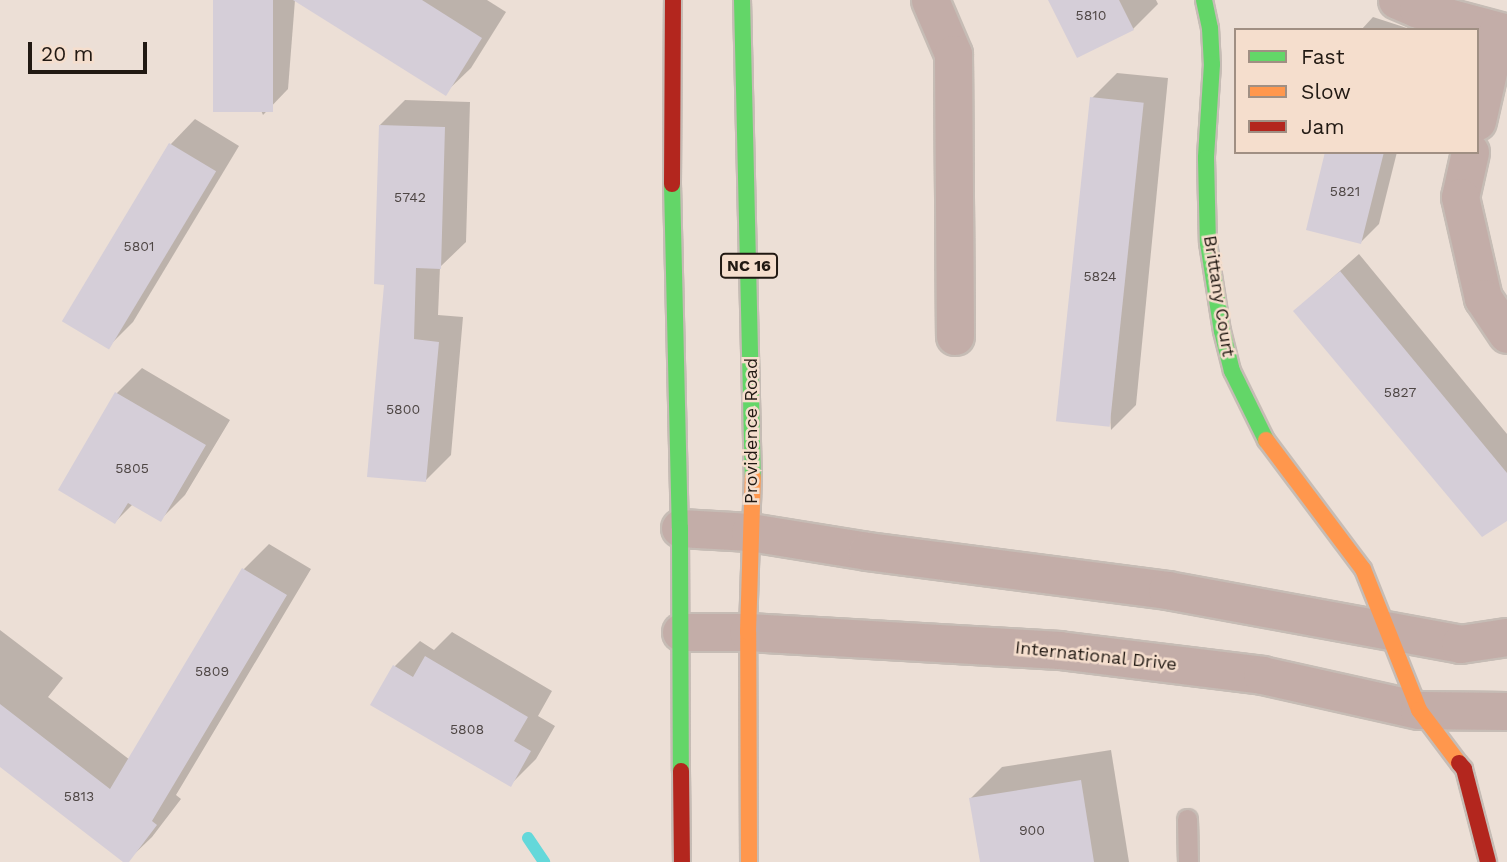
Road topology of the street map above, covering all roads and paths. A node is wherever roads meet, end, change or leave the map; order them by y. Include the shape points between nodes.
1 (673, 0) edge
2 (742, 0) edge
3 (930, 0) edge
4 (1204, 0) edge
5 (1397, 0) edge
6 (1502, 32) edge
7 (1479, 114) edge
8 (1470, 154) edge
9 (1507, 334) edge
10 (955, 336) dead end
11 (680, 528) junction
12 (750, 532) junction
13 (681, 632) junction
14 (748, 632) junction
15 (1385, 632) junction
16 (1507, 637) edge
17 (1419, 710) junction
18 (1507, 710) edge
19 (1187, 819) dead end
20 (682, 862) edge
21 (749, 862) edge
22 (1188, 862) edge
23 (1488, 862) edge

1 - 11 main road
2 - 12 main road, Providence Road / NC 16 via 754,432
3 - 10 street via 953,54
4 - 15 main road, Brittany Court via 1212,64 1206,158 1208,243 1232,371 1269,446 1363,569
5 - 6 street
6 - 7 street
8 - 9 street via 1460,197 1483,298
11 - 12 street
11 - 13 main road
12 - 14 main road, Providence Road / NC 16
12 - 15 street via 1167,590
13 - 14 street, International Drive
13 - 20 main road
14 - 17 street, International Drive via 1059,650 1163,661 1262,675
14 - 21 main road, Providence Road / NC 16
15 - 16 street via 1460,644
15 - 17 main road, Brittany Court
17 - 18 street, International Drive
17 - 23 main road, Brittany Court via 1464,769
19 - 22 lane

